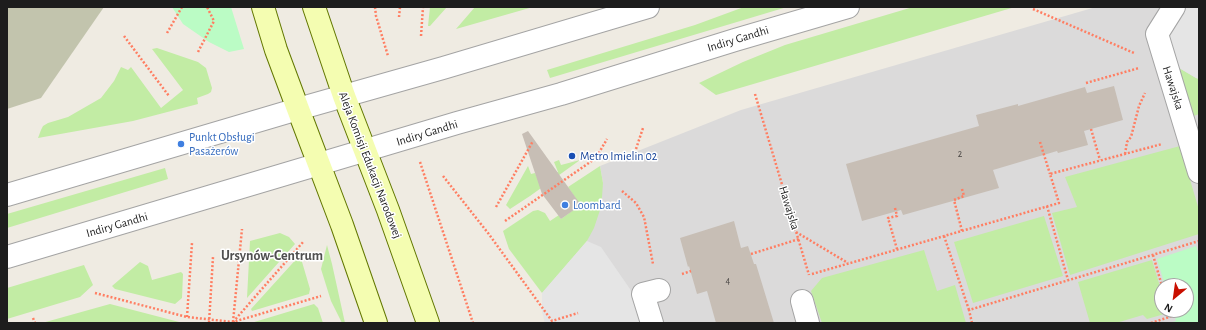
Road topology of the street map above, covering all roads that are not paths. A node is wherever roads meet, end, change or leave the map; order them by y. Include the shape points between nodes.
1 (263, 7) edge
2 (314, 7) edge
3 (648, 7) edge
4 (848, 7) edge
5 (1174, 7) edge
6 (344, 96) junction
7 (298, 109) junction
8 (366, 151) junction
9 (319, 165) junction
10 (1199, 172) edge
11 (7, 195) edge
12 (7, 257) edge
13 (659, 290) dead end
14 (802, 301) road end
15 (376, 323) edge
16 (428, 323) edge
17 (652, 323) edge
18 (808, 323) edge

1 - 7 main road
2 - 6 main road, Aleja Komisji Edukacji Narodowej
3 - 6 street
4 - 8 street, Indiry Gandhi
5 - 10 street, Hawajska via 1157,34
6 - 7 street
6 - 8 main road, Aleja Komisji Edukacji Narodowej
7 - 9 main road
7 - 11 street
8 - 9 street, Indiry Gandhi
8 - 16 main road, Aleja Komisji Edukacji Narodowej
9 - 12 street, Indiry Gandhi
9 - 15 main road
13 - 17 street via 643,294
14 - 18 street

